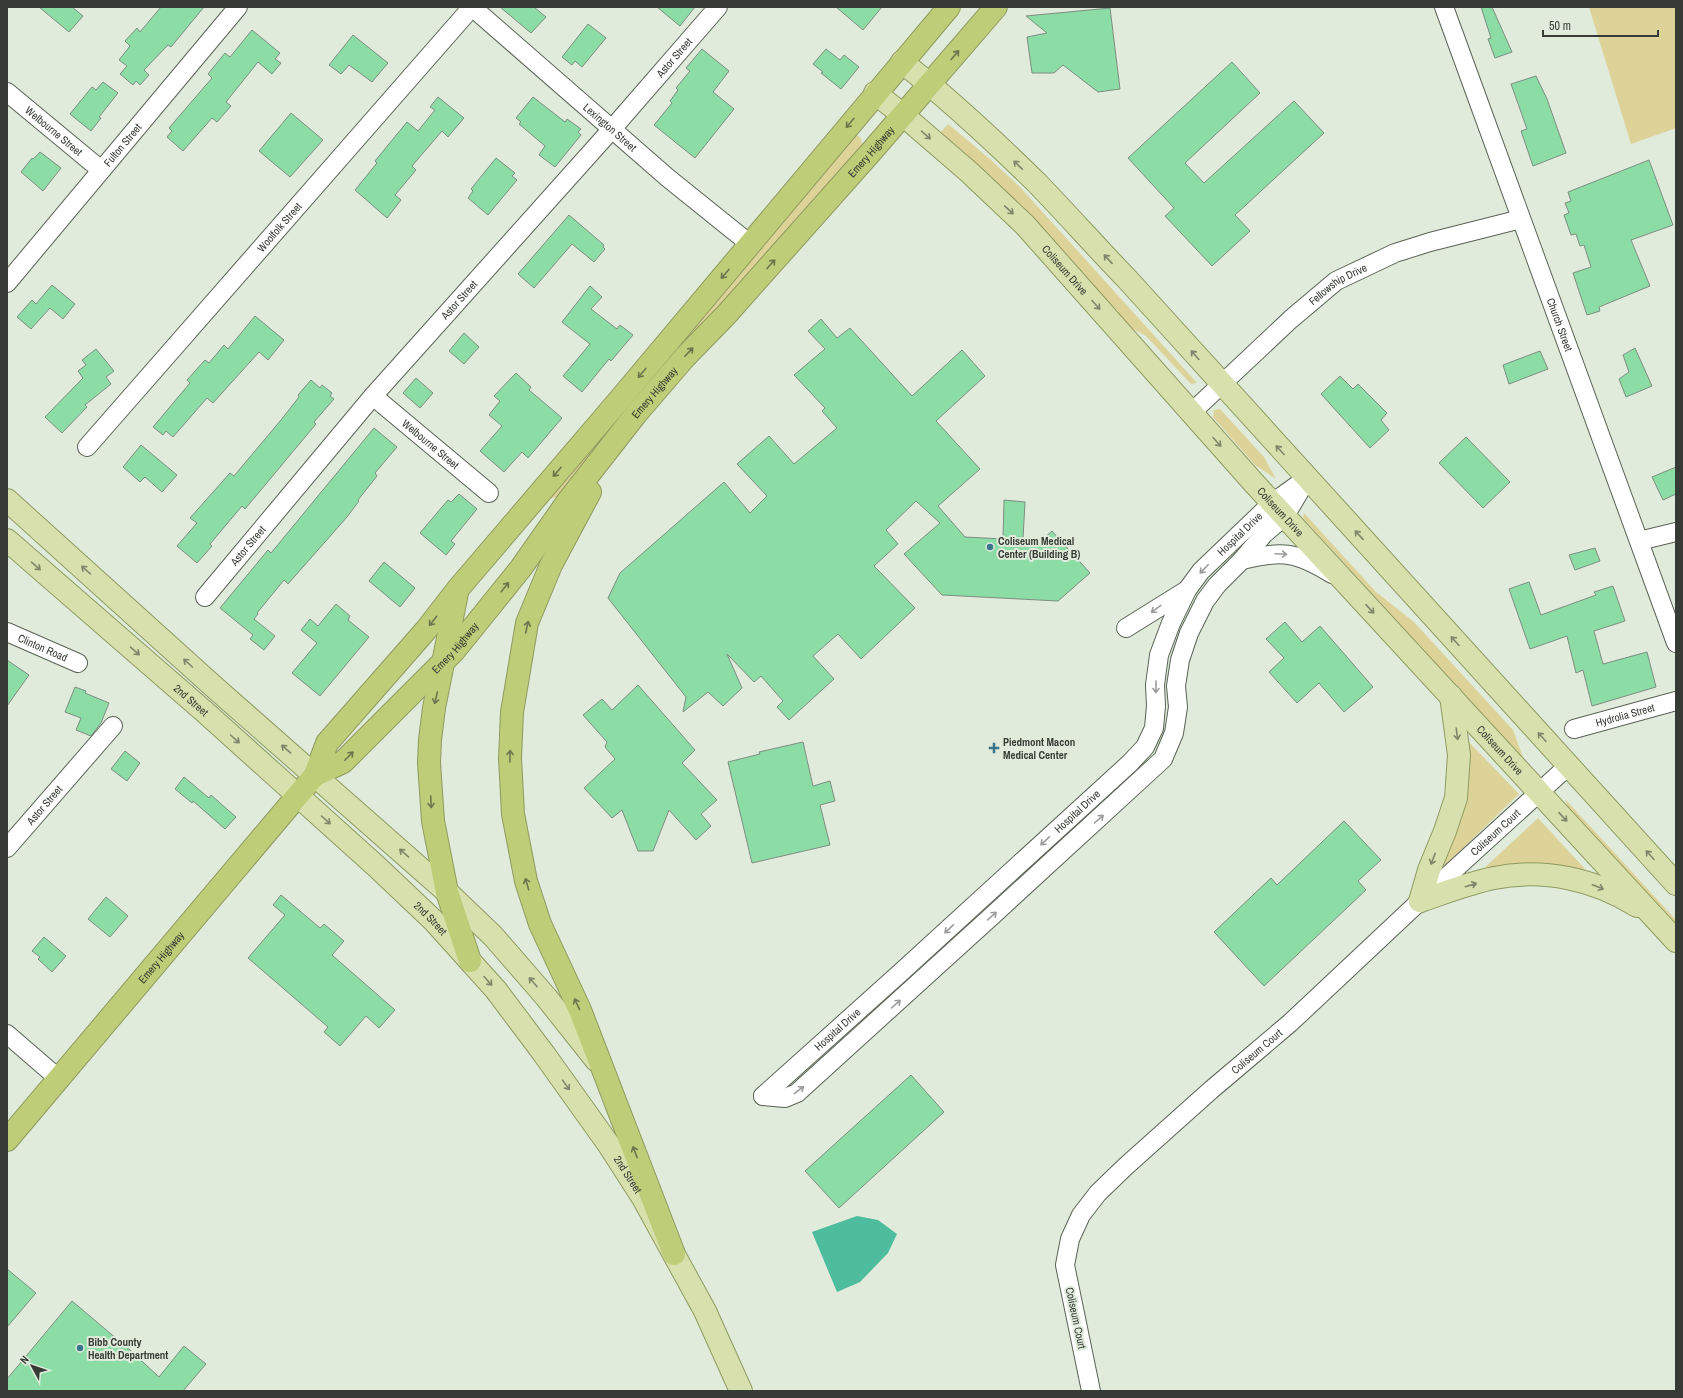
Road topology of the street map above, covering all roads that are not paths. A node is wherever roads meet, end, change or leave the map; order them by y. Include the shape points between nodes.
1 (238, 7) edge
2 (472, 7) edge
3 (718, 7) edge
4 (949, 7) edge
5 (996, 7) edge
6 (1444, 7) edge
7 (902, 62) junction
8 (930, 84) junction
9 (7, 92) edge
10 (875, 93) junction
11 (903, 114) junction
12 (612, 129) junction
13 (101, 170) junction
14 (1521, 219) junction
15 (750, 244) junction
16 (7, 283) edge
17 (1221, 384) junction
18 (373, 396) junction
19 (636, 414) junction
20 (1191, 414) junction
21 (87, 447) dead end
22 (1307, 478) junction
23 (489, 493) dead end
24 (7, 500) edge
25 (1278, 510) junction
26 (1676, 532) edge
27 (7, 540) edge
28 (1639, 541) junction
29 (1242, 560) junction
30 (1344, 581) junction
31 (457, 590) junction
32 (1187, 590) junction
33 (205, 597) dead end
34 (1126, 628) dead end
35 (7, 632) edge
36 (1676, 643) edge
37 (444, 660) junction
38 (78, 662) dead end
39 (1451, 696) junction
40 (1676, 702) edge
41 (113, 726) dead end
42 (1574, 729) dead end
43 (1568, 766) junction
44 (315, 775) junction
45 (1540, 792) junction
46 (297, 795) junction
47 (7, 848) edge
48 (1676, 884) edge
49 (447, 892) junction
50 (1420, 900) junction
51 (1653, 916) junction
52 (1676, 940) edge
53 (470, 961) junction
54 (7, 1034) edge
55 (601, 1066) junction
56 (59, 1079) junction
57 (7, 1140) edge
58 (674, 1254) junction
59 (741, 1391) edge
60 (1091, 1391) edge

1 - 13 street, Fulton Street
2 - 12 street, Lexington Street
2 - 21 street, Woolfolk Street
3 - 12 street, Astor Street
4 - 7 highway, Emery Highway
8 -> 5 highway, Emery Highway
6 - 14 street, Church Street
7 - 8 main road
7 - 10 highway, Emery Highway
8 - 11 highway, Emery Highway
17 -> 8 main road via 1037,183
9 - 13 street, Welbourne Street
10 - 11 main road, Coliseum Drive
10 -> 15 highway, Emery Highway
19 -> 11 highway, Emery Highway
11 -> 20 main road, Coliseum Drive via 1025,225
12 - 15 street, Lexington Street
12 - 18 street, Astor Street
13 - 16 street, Fulton Street
14 - 17 street, Fellowship Drive via 1395,253 1336,281
14 - 28 street, Church Street
15 -> 31 highway, Emery Highway
17 - 20 street, Fellowship Drive
22 -> 17 main road
18 - 23 street, Welbourne Street
18 - 33 street, Astor Street
37 -> 19 highway, Emery Highway via 521,568 568,501
55 -> 19 highway via 580,1010 540,924 526,881 513,814 510,758 512,712 528,623 551,565 574,519
20 -> 25 main road, Coliseum Drive
22 - 25 street, Hospital Drive
43 -> 22 main road
44 -> 24 main road
25 - 29 street, Hospital Drive via 1264,534
25 - 30 main road, Coliseum Drive
25 -> 32 street, Hospital Drive via 1201,571
26 - 28 street
27 -> 46 main road, 2nd Street
28 - 36 street, Church Street
29 -> 30 street, Hospital Drive via 1276,553 1295,555
32 -> 29 street, Hospital Drive via 1159,655 1154,728 1145,747 922,954 763,1096 785,1098 797,1093 1163,759 1174,733 1178,707 1176,686 1180,660 1189,633 1205,601
30 -> 39 main road, Coliseum Drive
31 - 37 highway
31 -> 44 highway, Emery Highway via 426,630 327,743
32 -> 34 street
35 - 38 street, Clinton Road
44 -> 37 highway, Emery Highway via 343,762
37 -> 49 highway via 434,708 429,763 433,821
39 - 45 main road, Coliseum Drive
39 -> 50 main road via 1459,755 1456,798
40 - 42 street, Hydrolia Street
41 - 47 street, Astor Street
43 - 45 street, Coliseum Court
48 -> 43 main road
44 - 46 highway, Emery Highway
49 -> 44 main road
45 - 50 street, Coliseum Court
45 -> 51 main road, Coliseum Drive
46 -> 53 main road, 2nd Street via 433,920
46 - 56 highway, Emery Highway
49 - 53 highway
55 -> 49 main road via 493,936
50 -> 51 main road via 1494,878 1552,875 1581,880 1603,888
50 - 60 street, Coliseum Court via 1290,1023 1126,1166 1081,1214 1070,1239 1065,1265
51 - 52 main road, Coliseum Drive
53 -> 58 main road, 2nd Street via 496,990 608,1145 643,1198
54 - 56 street
58 -> 55 highway
56 - 57 highway, Emery Highway
58 - 59 main road, 2nd Street via 711,1324

